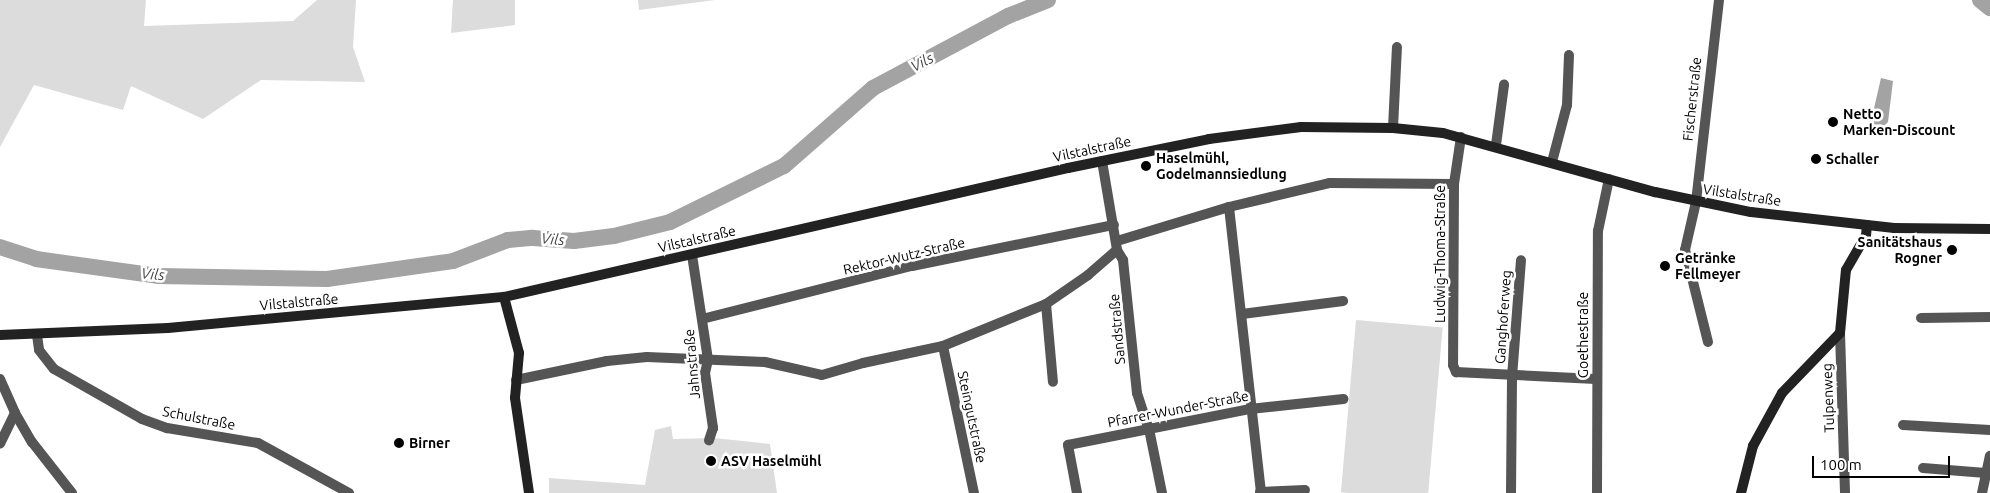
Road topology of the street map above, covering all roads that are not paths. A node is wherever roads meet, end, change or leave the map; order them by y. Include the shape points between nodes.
1 (1719, 0) edge
2 (1396, 47) dead end
3 (1569, 55) dead end
4 (1504, 85) dead end
5 (1393, 128) junction
6 (1461, 137) junction
7 (1496, 145) junction
8 (1102, 161) junction
9 (1552, 162) junction
10 (1609, 178) junction
11 (1454, 184) junction
12 (1696, 202) junction
13 (1230, 207) junction
14 (1114, 225) junction
15 (1867, 225) junction
16 (1990, 229) edge
17 (1117, 245) junction
18 (692, 255) junction
19 (1521, 260) dead end
20 (504, 297) junction
21 (1343, 301) dead end
22 (1046, 304) junction
23 (1242, 314) junction
24 (1990, 317) edge
25 (1921, 318) dead end
26 (702, 319) junction
27 (1840, 333) junction
28 (0, 335) edge
29 (37, 336) junction
30 (1708, 342) dead end
31 (943, 346) junction
32 (708, 360) junction
33 (1512, 377) junction
34 (0, 379) edge
35 (1596, 379) junction
36 (516, 380) junction
37 (1053, 382) dead end
38 (1343, 399) dead end
39 (1250, 409) junction
40 (15, 413) junction
41 (1903, 425) dead end
42 (1149, 430) junction
43 (1990, 430) edge
44 (709, 440) dead end
45 (0, 444) edge
46 (1990, 456) edge
47 (1923, 468) dead end
48 (1986, 473) junction
49 (1305, 490) dead end
50 (1260, 492) edge
51 (72, 493) edge
52 (349, 493) edge
53 (528, 493) edge
54 (974, 493) edge
55 (1077, 493) edge
56 (1162, 493) edge
57 (1511, 493) edge
58 (1597, 493) edge
59 (1741, 493) edge
60 (1845, 493) edge
61 (1982, 493) edge

1 - 12 street, Fischerstraße
2 - 5 street
3 - 9 street via 1567,105
4 - 7 street
5 - 6 main road, Vilstalstraße
5 - 8 main road, Vilstalstraße via 1301,127 1252,132
6 - 7 main road, Vilstalstraße
6 - 11 street, Ludwig-Thoma-Straße
7 - 9 main road, Vilstalstraße
8 - 14 street, Sandstraße
8 - 18 main road, Vilstalstraße
9 - 10 main road, Vilstalstraße
10 - 12 main road, Vilstalstraße
10 - 35 street, Goethestraße via 1598,231
11 - 13 street via 1330,184
11 - 33 street, Ludwig-Thoma-Straße via 1453,365 1456,372
12 - 15 main road, Vilstalstraße
12 - 30 street, Fischerstraße via 1686,250
13 - 17 street
13 - 23 street
14 - 17 street, Sandstraße
14 - 26 street, Rektor-Wutz-Straße via 912,266
15 - 16 main road, Vilstalstraße
15 - 27 main road via 1866,236 1846,270
17 - 22 street via 1088,275
17 - 42 street, Sandstraße via 1123,260 1137,393
18 - 20 main road, Vilstalstraße
18 - 26 street, Jahnstraße
19 - 33 street, Ganghoferweg
20 - 29 main road, Vilstalstraße via 168,328
20 - 36 main road via 519,353
21 - 23 street
22 - 31 street
22 - 37 street
23 - 39 street
24 - 25 street
26 - 32 street, Jahnstraße
27 - 59 main road via 1782,393 1753,446
27 - 60 street, Tulpenweg
28 - 29 main road, Vilstalstraße
29 - 52 street, Schulstraße via 39,350 54,369 142,419 167,428 258,443
31 - 32 street via 822,375 764,362
31 - 54 street, Steingutstraße
32 - 36 street via 647,357
32 - 44 street, Jahnstraße via 705,373 713,428
33 - 35 street
33 - 57 street, Ganghoferweg
34 - 40 street
35 - 58 street, Goethestraße
36 - 53 main road
38 - 39 street, Pfarrer-Wunder-Straße
39 - 42 street, Pfarrer-Wunder-Straße
39 - 50 street
40 - 45 street
40 - 51 street via 32,442
41 - 43 street
42 - 55 street, Pfarrer-Wunder-Straße via 1068,445
42 - 56 street, Sandstraße
46 - 48 street
47 - 48 street
48 - 61 street
49 - 50 street

